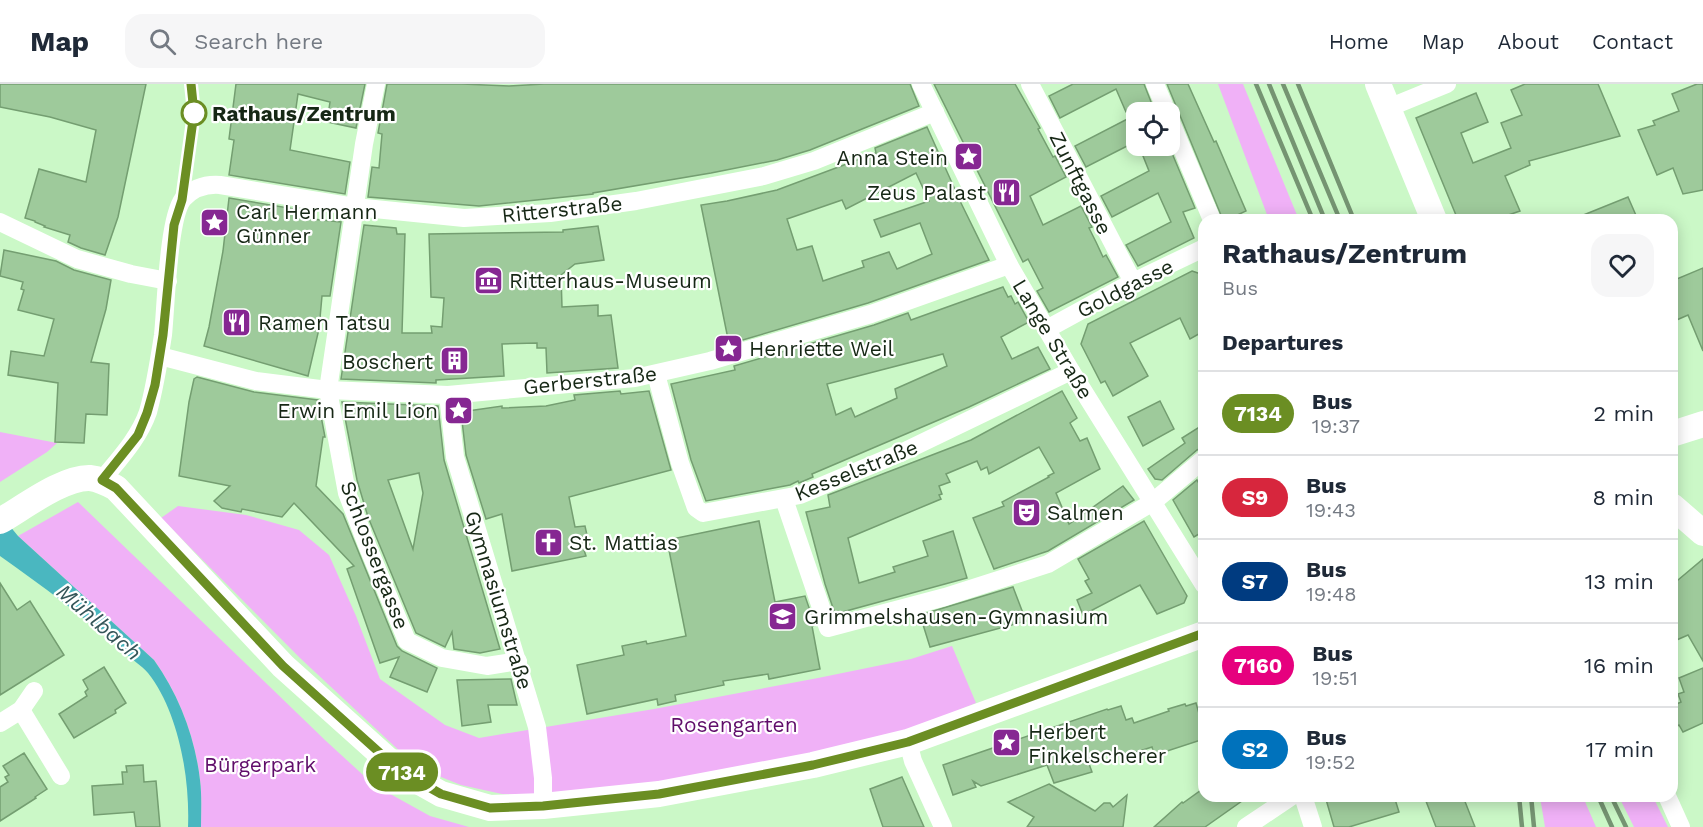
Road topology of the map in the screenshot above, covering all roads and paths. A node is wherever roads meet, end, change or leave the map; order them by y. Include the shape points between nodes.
1 (376, 84) edge
2 (921, 84) edge
3 (1030, 84) edge
4 (1155, 84) edge
5 (1378, 84) edge
6 (1447, 84) edge
7 (1163, 102) edge
8 (1388, 108) junction
9 (935, 112) junction
10 (1180, 144) edge
11 (355, 207) junction
12 (1209, 214) edge
13 (1432, 214) edge
14 (0, 222) edge
15 (1198, 251) edge
16 (1009, 265) junction
17 (168, 281) junction
18 (1133, 282) junction
19 (1047, 328) junction
20 (160, 356) junction
21 (1071, 371) junction
22 (656, 374) junction
23 (328, 390) junction
24 (448, 395) junction
25 (1703, 424) edge
26 (1678, 432) edge
27 (1198, 464) edge
28 (102, 480) junction
29 (784, 499) junction
30 (1153, 502) junction
31 (1678, 511) edge
32 (7, 517) edge
33 (1703, 532) edge
34 (1198, 575) edge
35 (1198, 635) edge
36 (518, 661) junction
37 (34, 691) dead end
38 (21, 710) junction
39 (0, 723) edge
40 (908, 742) junction
41 (61, 776) dead end
42 (1283, 802) edge
43 (1305, 802) edge
44 (1670, 802) edge
45 (543, 806) junction
46 (943, 827) edge
47 (1246, 827) edge
48 (1313, 827) edge
49 (1681, 827) edge

1 - 11 street, Schlossergasse
2 - 9 street, Lange Straße
3 - 18 street, Zunftgasse
4 - 7 street
5 - 8 main road
6 - 8 street
8 - 13 main road
9 - 11 street, Ritterstraße via 764,176 636,201 550,213 464,218
9 - 16 street, Lange Straße
10 - 12 street
11 - 17 street, Ritterstraße via 210,184 197,188 182,200 174,225
11 - 23 street, Schlossergasse
14 - 17 street via 77,259
15 - 18 street, Goldgasse
16 - 19 street, Lange Straße
16 - 22 street, Gerberstraße via 871,314
17 - 20 street
18 - 19 street, Goldgasse
19 - 21 street, Lange Straße
20 - 23 street, Gerberstraße via 256,381
20 - 28 street via 138,435
21 - 29 street, Kesselstraße via 905,451
21 - 30 street, Lange Straße
22 - 24 street, Gerberstraße
22 - 29 street, Kesselstraße via 680,463 699,511
23 - 24 street, Gerberstraße
23 - 36 street, Schlossergasse via 347,493 407,641 442,658 488,666
24 - 36 street, Gymnasiumstraße via 455,457
25 - 26 main road
27 - 30 street
28 - 32 main road via 89,478 66,483
28 - 45 main road via 116,488 283,666 400,771 441,794 490,808
29 - 30 street via 828,628 1048,564
30 - 34 street, Lange Straße
31 - 33 main road
35 - 40 main road
36 - 45 street, Gymnasiumstraße via 539,740
37 - 38 street
38 - 39 street
38 - 41 street
40 - 45 main road via 813,765 659,794
40 - 46 street
42 - 47 street
43 - 48 street
44 - 49 street

